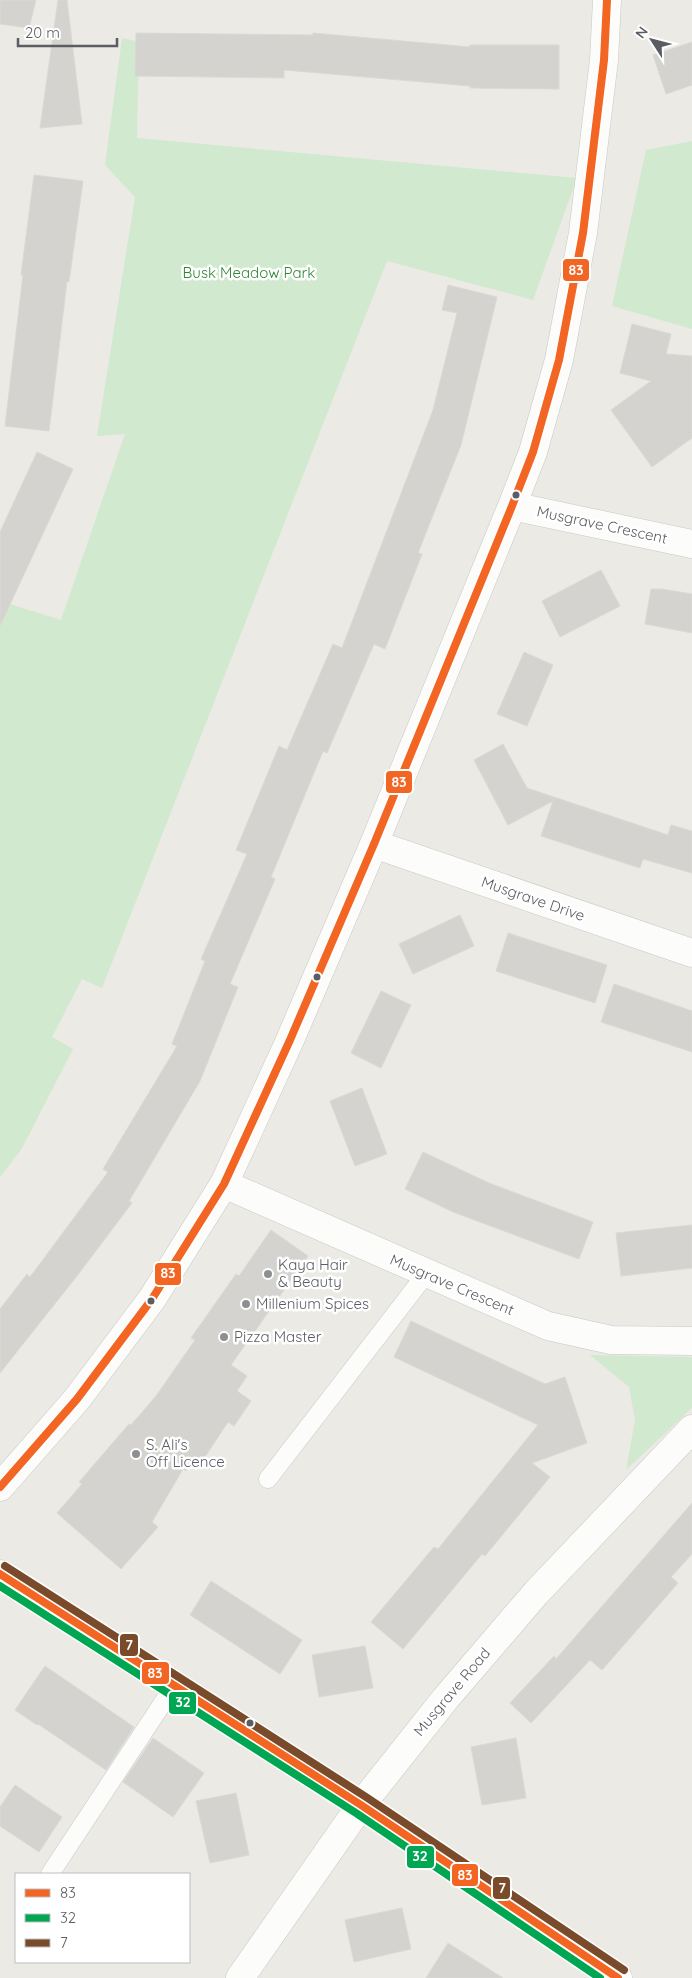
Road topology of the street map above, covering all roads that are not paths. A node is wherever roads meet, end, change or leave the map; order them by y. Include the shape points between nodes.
1 (608, 0) edge
2 (512, 506) junction
3 (692, 544) edge
4 (374, 844) junction
5 (692, 953) edge
6 (224, 1184) junction
7 (426, 1274) junction
8 (692, 1341) edge
9 (692, 1429) edge
10 (268, 1479) dead end
11 (0, 1487) edge
12 (0, 1574) edge
13 (174, 1686) junction
14 (361, 1805) junction
15 (51, 1873) edge
16 (240, 1978) edge
17 (618, 1978) edge

1 - 2 street via 583,233 559,360 533,452
2 - 3 street, Musgrave Crescent
2 - 4 street
4 - 5 street, Musgrave Drive
4 - 6 street
6 - 7 street, Musgrave Crescent
6 - 11 street via 152,1299 77,1399
7 - 8 street, Musgrave Crescent via 548,1326 610,1340
7 - 10 lane
9 - 14 street, Musgrave Road via 536,1593 446,1698
12 - 13 street
13 - 14 street
13 - 15 lane
14 - 16 street, Musgrave Road
14 - 17 street

